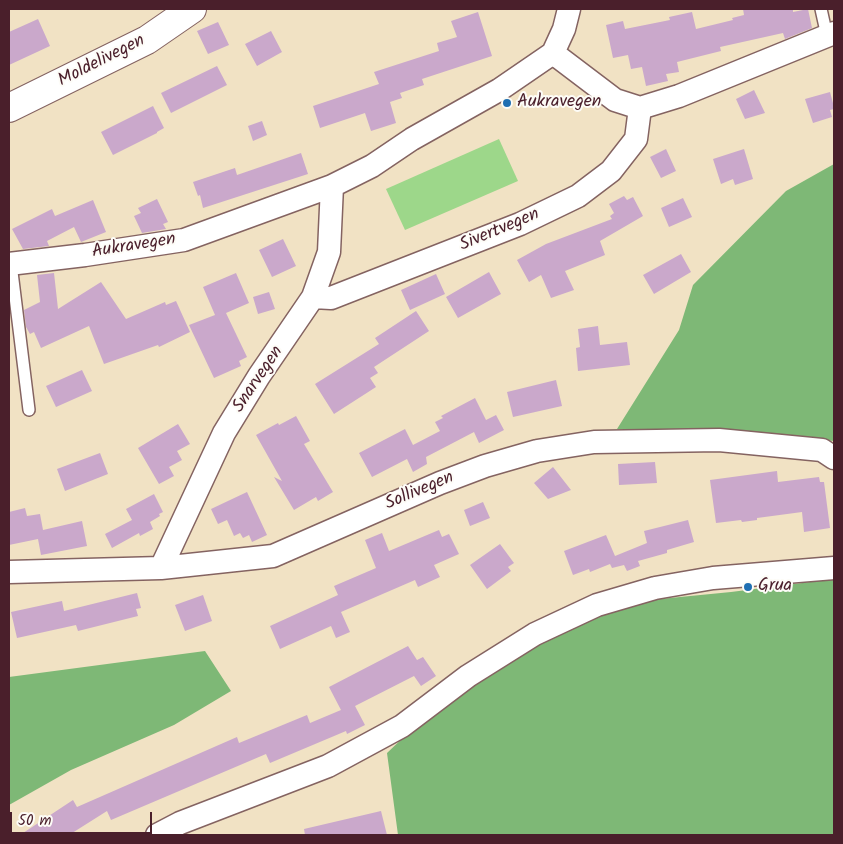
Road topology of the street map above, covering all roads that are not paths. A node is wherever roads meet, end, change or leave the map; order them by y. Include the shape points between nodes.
1 (192, 9) edge
2 (569, 9) edge
3 (821, 9) edge
4 (831, 35) edge
5 (553, 53) junction
6 (9, 108) edge
7 (640, 108) junction
8 (332, 186) junction
9 (10, 264) edge
10 (314, 297) junction
11 (29, 410) dead end
12 (834, 458) edge
13 (162, 568) junction
14 (834, 568) edge
15 (9, 572) edge
16 (157, 835) edge

1 - 6 main road, Moldelivegen via 147,40
2 - 5 street
3 - 4 lane
4 - 7 street via 679,96
5 - 7 street via 616,100
5 - 8 street, Aukravegen via 499,90 372,166
7 - 10 street, Sivertvegen via 636,139 611,171 578,196 520,224 331,298
8 - 9 street, Aukravegen via 184,240
8 - 10 street, Snarvegen via 329,252
9 - 11 lane, Aukravegen
10 - 13 street, Snarvegen via 224,433
12 - 13 street, Sollivegen via 822,450 719,440 594,442 537,451 440,483 273,556
13 - 15 street, Sollivegen
14 - 16 street via 713,578 655,588 597,605 535,634 468,676 402,726 328,766 180,823

